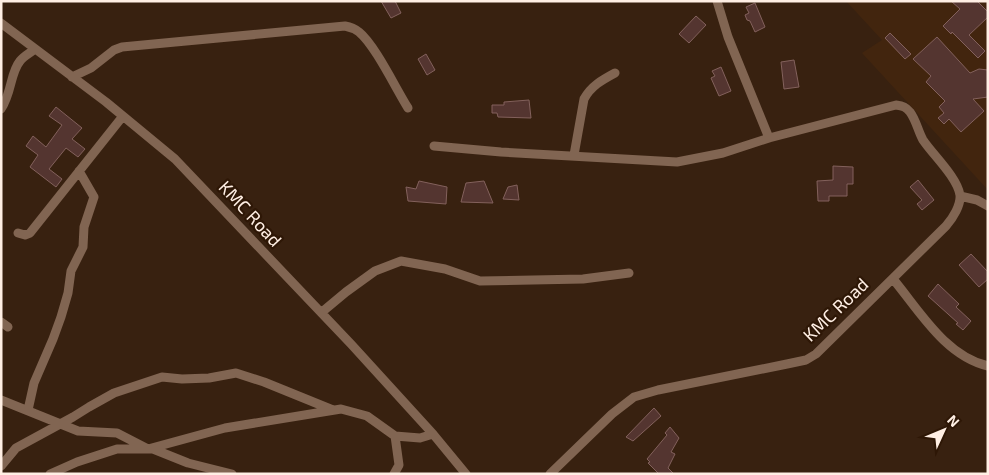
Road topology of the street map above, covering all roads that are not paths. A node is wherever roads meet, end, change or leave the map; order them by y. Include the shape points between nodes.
1 (717, 1) edge
2 (1, 23) edge
3 (35, 49) junction
4 (615, 73) dead end
5 (72, 77) junction
6 (408, 108) dead end
7 (1, 109) edge
8 (123, 116) junction
9 (769, 138) junction
10 (434, 146) dead end
11 (574, 155) junction
12 (79, 171) junction
13 (960, 196) junction
14 (988, 206) edge
15 (18, 232) dead end
16 (629, 273) dead end
17 (893, 278) junction
18 (322, 312) junction
19 (988, 366) edge
20 (1, 400) edge
21 (28, 410) junction
22 (333, 410) junction
23 (433, 434) junction
24 (395, 436) junction
25 (148, 449) junction
26 (449, 455) junction
27 (1, 466) edge
28 (50, 474) edge
29 (232, 474) edge
30 (394, 474) edge
31 (458, 474) edge
32 (466, 474) edge
33 (550, 474) edge

1 - 9 street via 731,45
2 - 3 street, KMC Road
3 - 5 street, KMC Road
3 - 7 street via 16,66 8,97
4 - 11 street via 594,85 584,99
5 - 6 street via 122,47 345,26 362,36 374,51
5 - 8 street, KMC Road
8 - 12 street
8 - 18 street, KMC Road via 194,177
9 - 11 street via 723,153 677,162
9 - 13 street via 896,105 904,106
10 - 11 street
12 - 15 street via 30,233
12 - 21 street via 94,198 84,227 83,247 71,271 68,293 34,383
13 - 14 street
13 - 17 street, KMC Road via 956,211 946,226
16 - 18 street via 583,279 480,281 445,269 401,261 375,271
17 - 19 street via 936,332 969,360
17 - 33 street, KMC Road via 806,360 634,396
18 - 23 street, KMC Road
20 - 21 street
21 - 25 street via 78,431 117,433
22 - 24 street via 367,416
22 - 25 street via 225,428
22 - 27 street via 236,373 209,378 162,377 114,393 50,428 16,448
23 - 24 street via 420,438
23 - 26 street, KMC Road
24 - 30 street via 399,465
25 - 28 street via 117,449
25 - 29 street
26 - 31 street, KMC Road
26 - 32 street, KMC Road

